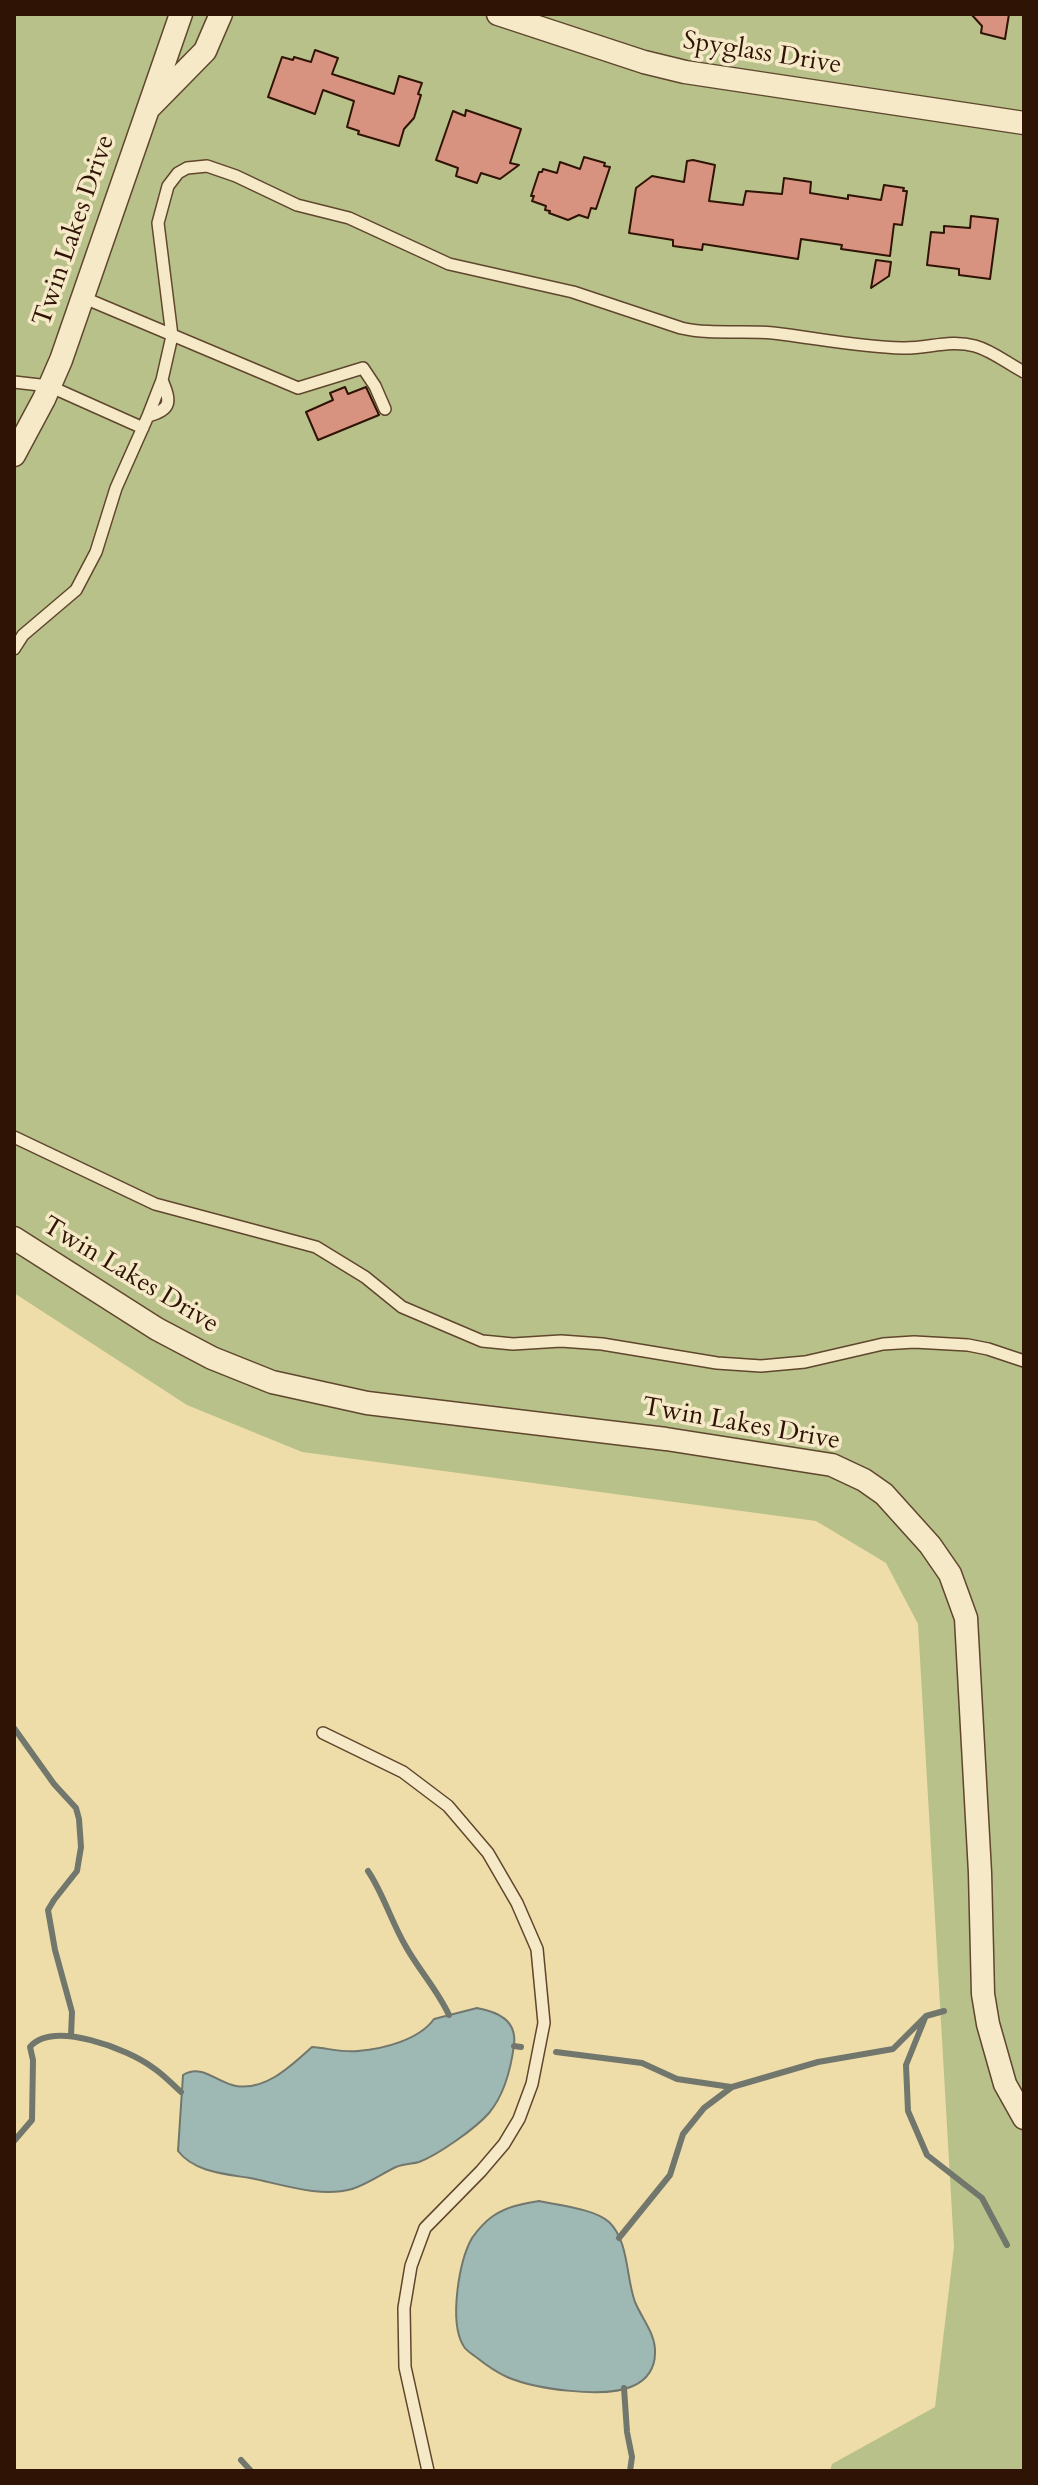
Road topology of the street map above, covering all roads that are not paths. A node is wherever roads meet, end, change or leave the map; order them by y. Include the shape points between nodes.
1 (181, 14) edge
2 (221, 14) edge
3 (498, 14) edge
4 (145, 111) junction
5 (1024, 123) edge
6 (82, 297) junction
7 (172, 336) junction
8 (1024, 372) edge
9 (14, 382) edge
10 (49, 386) junction
11 (385, 409) dead end
12 (146, 422) junction
13 (14, 455) edge
14 (14, 649) edge
15 (14, 1137) edge
16 (14, 1238) edge
17 (1024, 1361) edge
18 (323, 1733) dead end
19 (1024, 2118) edge
20 (428, 2471) edge

1 - 4 street, Twin Lakes Drive
2 - 4 street, Twin Lakes Drive via 205,51
3 - 5 street, Spyglass Drive via 685,72
4 - 6 street, Twin Lakes Drive
6 - 7 lane
6 - 10 street, Twin Lakes Drive
7 - 8 lane via 159,245 160,212 178,173 207,166 297,205 349,218 449,264 573,292 696,332 742,331 903,348 947,342 973,345
7 - 11 lane via 298,388 363,368
7 - 12 lane
9 - 10 lane
10 - 12 lane
10 - 13 street, Twin Lakes Drive
12 - 14 lane via 76,590
15 - 17 lane via 155,1204 316,1247 402,1307 482,1341 574,1342 761,1366 914,1342 968,1345
16 - 19 street, Twin Lakes Drive via 157,1329 272,1382 367,1403 832,1465 884,1494 950,1574 966,1618 983,1994 1005,2084
18 - 20 lane via 403,1772 448,1806 488,1853 537,1949 544,2023 519,2119 481,2171 425,2228 411,2266 404,2308 405,2367

